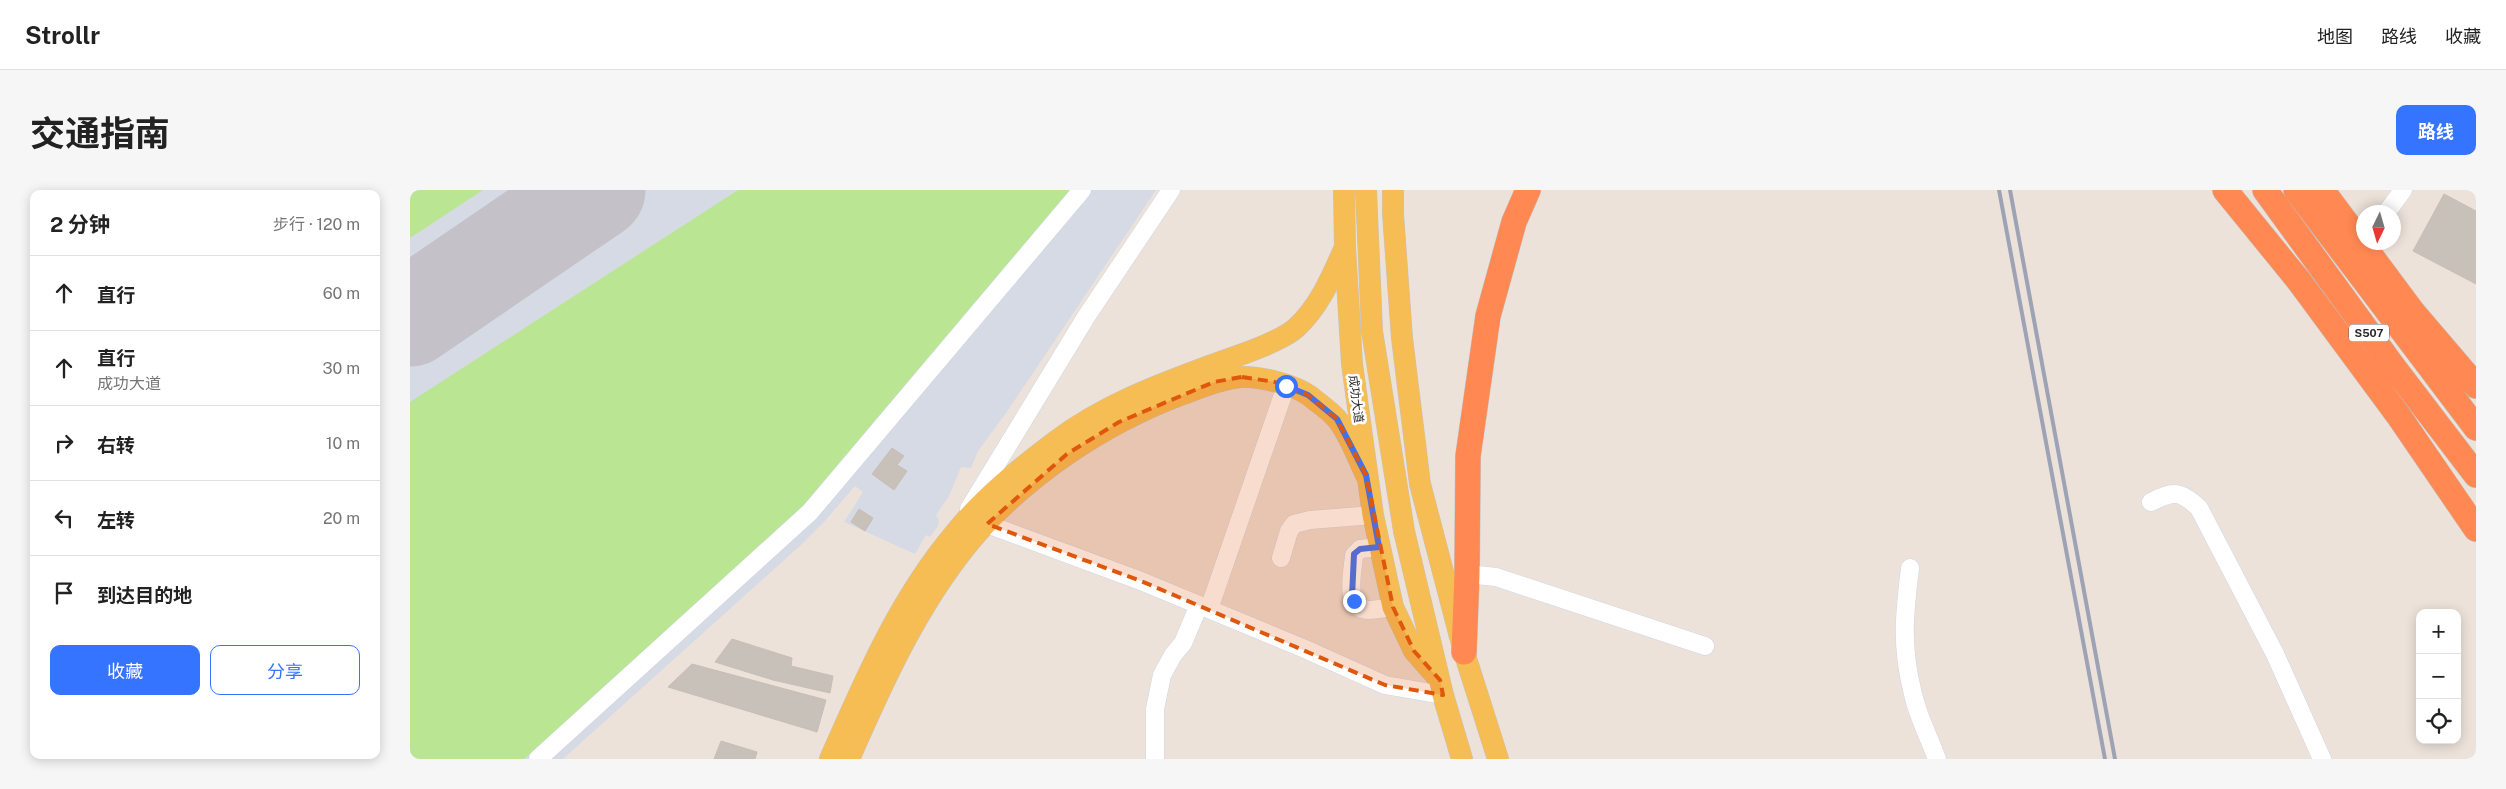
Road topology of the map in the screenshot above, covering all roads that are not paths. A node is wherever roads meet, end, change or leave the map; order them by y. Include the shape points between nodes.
1 (1082, 190) edge
2 (1171, 190) edge
3 (1344, 190) edge
4 (1366, 190) edge
5 (1393, 190) edge
6 (1528, 190) edge
7 (2225, 190) edge
8 (2265, 190) edge
9 (2296, 190) edge
10 (2322, 190) edge
11 (2402, 190) edge
12 (2392, 205) edge
13 (2356, 234) edge
14 (1344, 247) junction
15 (2368, 250) edge
16 (1286, 386) junction
17 (2476, 386) edge
18 (2476, 428) edge
19 (1366, 475) junction
20 (2476, 475) edge
21 (2150, 502) dead end
22 (1373, 515) junction
23 (987, 524) junction
24 (2476, 529) edge
25 (954, 533) junction
26 (1379, 547) junction
27 (1281, 558) dead end
28 (1910, 568) dead end
29 (1467, 574) junction
30 (1204, 607) junction
31 (1392, 607) junction
32 (1705, 646) dead end
33 (1464, 652) junction
34 (1442, 688) junction
35 (538, 759) edge
36 (830, 759) edge
37 (850, 759) edge
38 (1155, 759) edge
39 (1462, 759) edge
40 (1498, 759) edge
41 (1936, 759) edge
42 (2322, 759) edge

1 - 35 street via 810,512
2 - 25 street via 1086,317
3 - 14 main road, 成功大道
4 - 34 main road via 1372,331 1404,531
5 - 33 main road via 1402,338 1420,484
6 - 29 highway via 1514,222 1488,316 1468,456
7 - 24 highway via 2299,282 2398,415
8 - 20 highway, S507
9 - 18 highway, S507
10 - 13 highway
11 - 12 street
14 - 19 main road, 成功大道 via 1352,364
14 - 25 main road via 1324,294 1295,328 1258,347 1153,386 1110,406 1049,446 995,491
15 - 17 highway via 2412,311
16 - 19 main road via 1308,395 1337,419
16 - 23 main road via 1242,377 1214,382 1144,410 1067,454 1007,503
16 - 30 street
19 - 22 main road, 成功大道
21 - 42 street via 2169,494 2186,495 2199,508 2276,654
22 - 26 main road, 成功大道
22 - 27 street via 1294,524 1289,530
23 - 30 street
23 - 37 main road via 968,544 928,601 884,679
25 - 36 main road via 912,592 873,664
26 - 31 main road, 成功大道
26 - 31 street via 1360,549 1354,554 1352,597 1358,606 1367,610
28 - 41 street via 1903,642 1913,695
29 - 32 street via 1496,577
29 - 33 highway
30 - 34 street via 1385,685
30 - 38 street via 1162,675 1155,710
31 - 34 main road, 成功大道 via 1414,651
33 - 40 main road
34 - 39 main road

